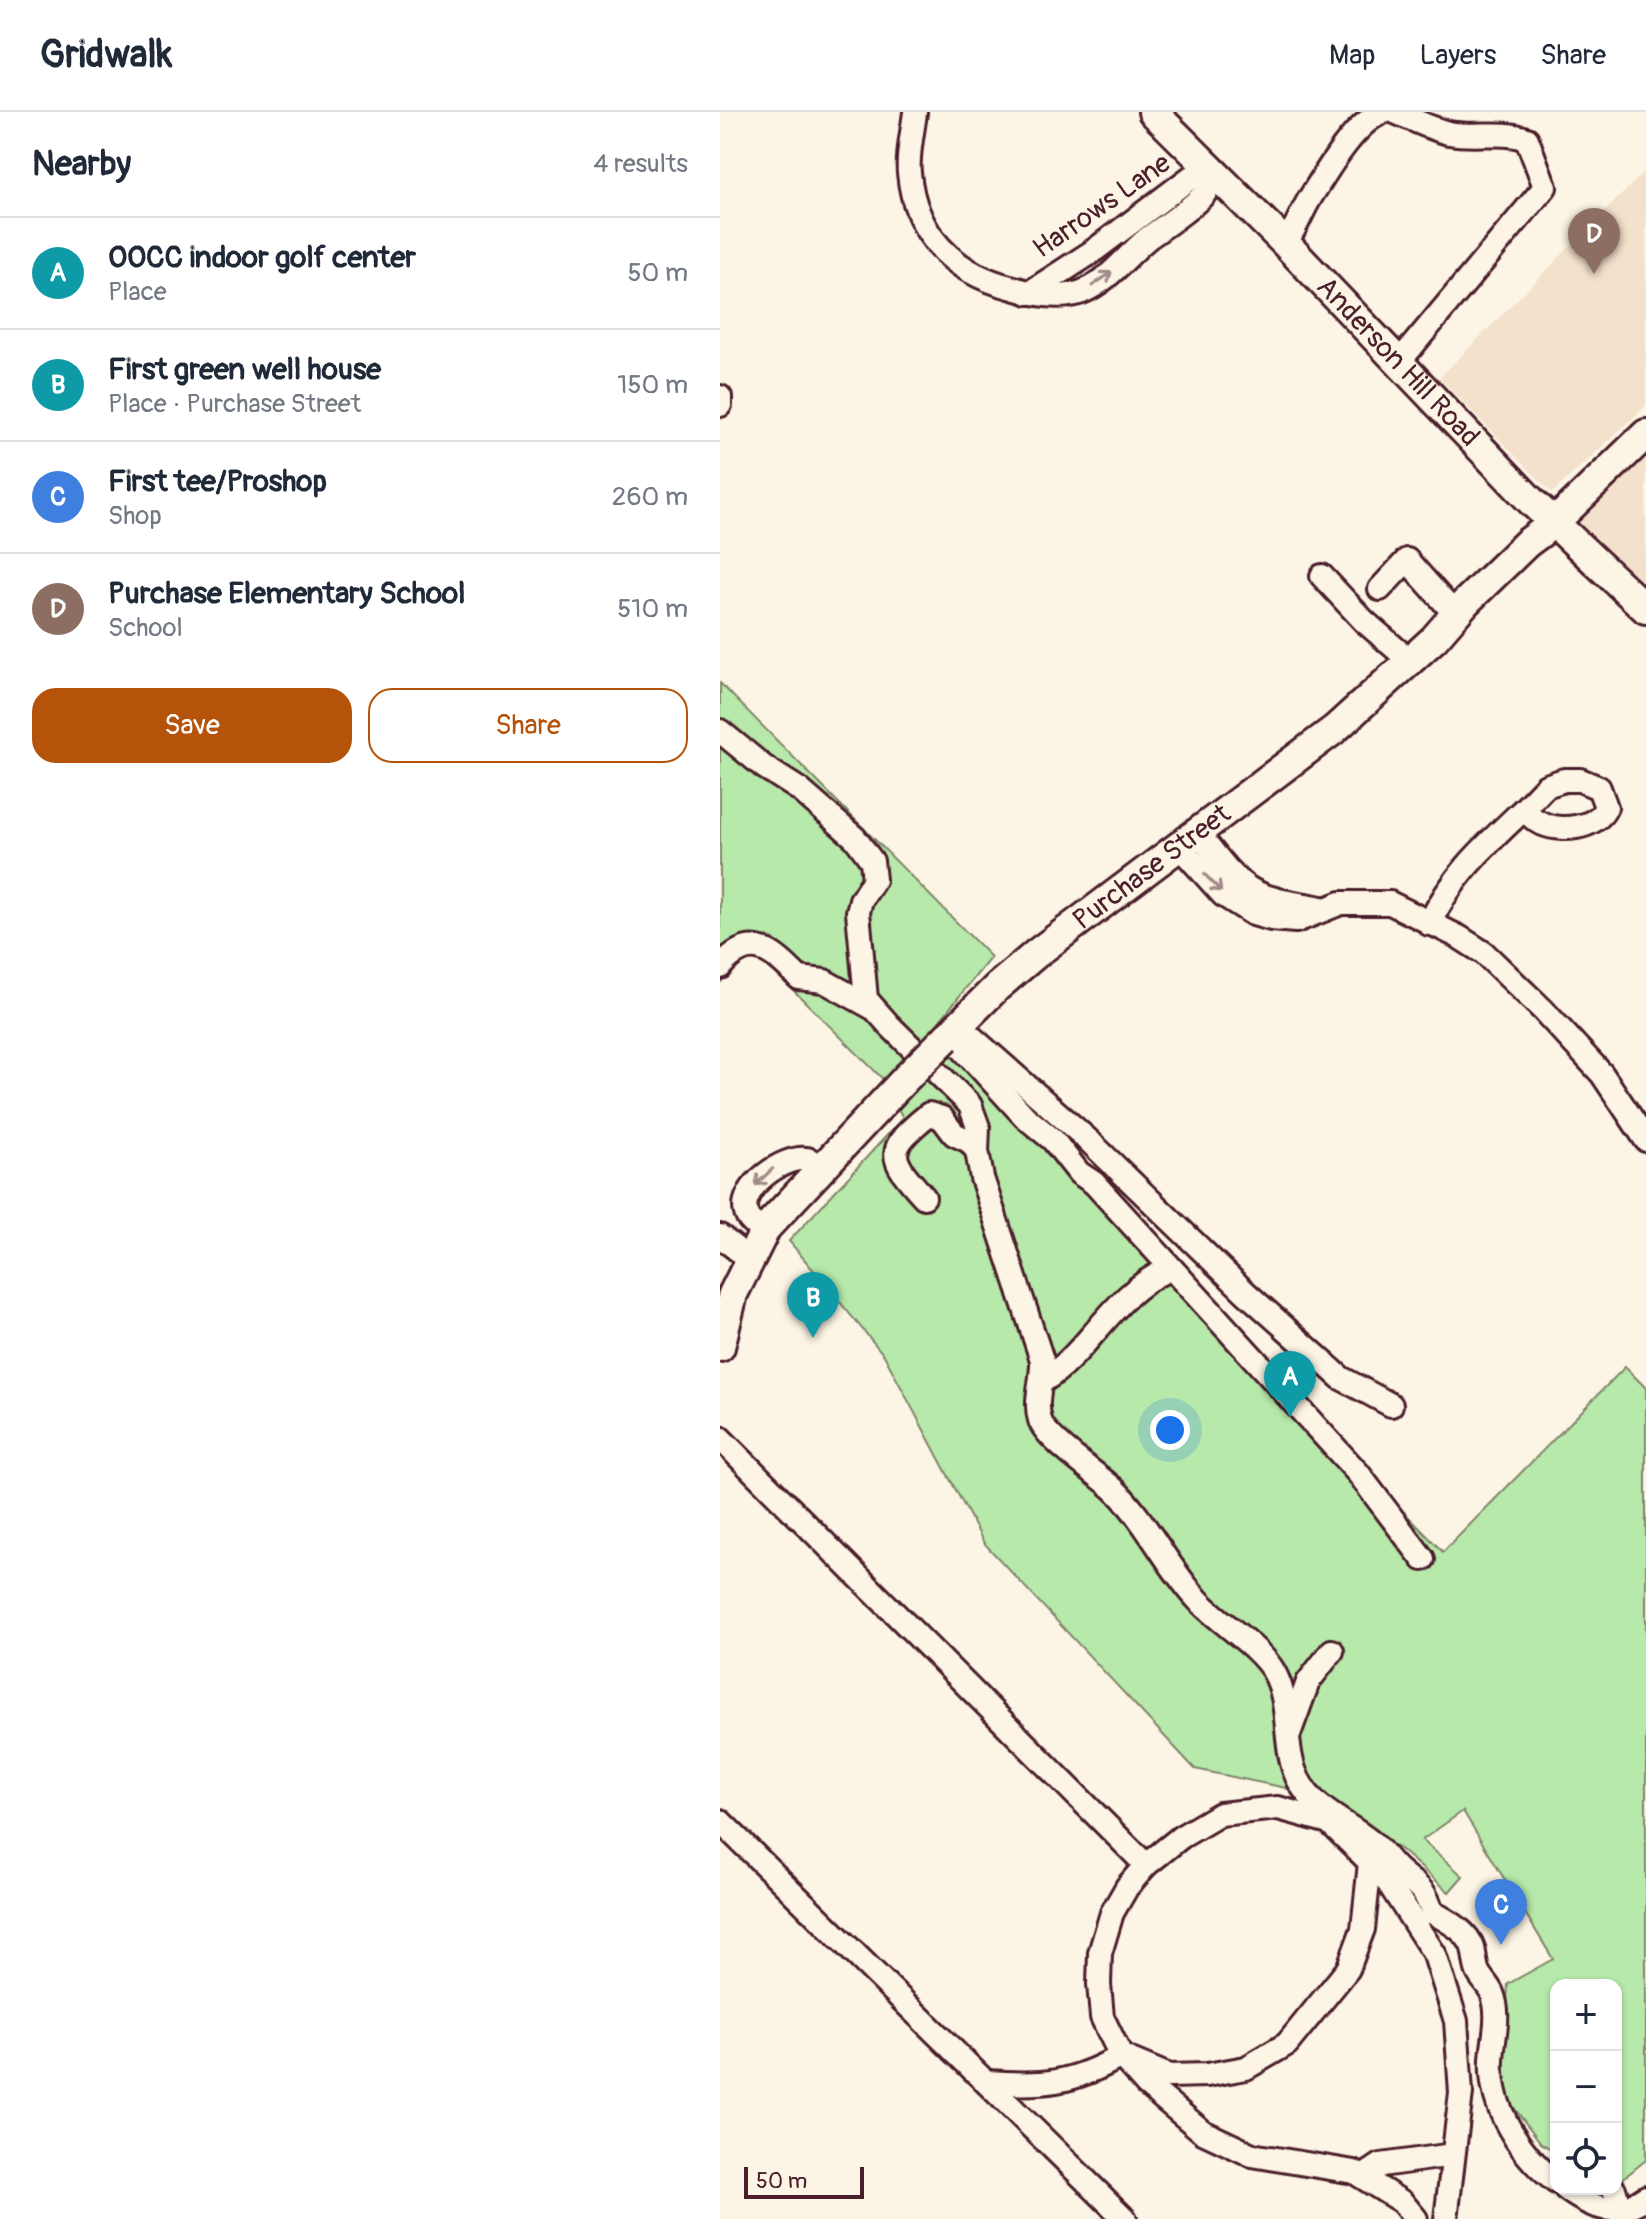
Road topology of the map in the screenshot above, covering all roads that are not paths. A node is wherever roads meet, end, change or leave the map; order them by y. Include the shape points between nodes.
1 (915, 112) edge
2 (1153, 112) edge
3 (1383, 112) edge
4 (1395, 112) edge
5 (1214, 170) junction
6 (1285, 243) junction
7 (1399, 362) junction
8 (720, 397) edge
9 (720, 405) edge
10 (1646, 434) edge
11 (1554, 523) junction
12 (1322, 576) dead end
13 (1380, 589) dead end
14 (1646, 609) edge
15 (1455, 614) junction
16 (1410, 661) junction
17 (720, 731) edge
18 (1524, 809) dead end
19 (1188, 839) junction
20 (1429, 924) junction
21 (720, 967) edge
22 (874, 1009) junction
23 (951, 1033) junction
24 (1646, 1140) edge
25 (977, 1151) junction
26 (924, 1197) dead end
27 (720, 1236) edge
28 (746, 1266) junction
29 (1163, 1272) dead end
30 (720, 1290) edge
31 (720, 1347) edge
32 (1043, 1381) junction
33 (1391, 1405) dead end
34 (720, 1438) edge
35 (1423, 1559) dead end
36 (1332, 1651) dead end
37 (1287, 1739) junction
38 (720, 1821) edge
39 (1370, 1863) junction
40 (1146, 1865) junction
41 (1121, 2056) junction
42 (987, 2082) junction
43 (1453, 2155) junction
44 (1363, 2177) junction
45 (1550, 2177) edge
46 (1574, 2195) edge
47 (1646, 2197) edge
48 (1617, 2199) edge
49 (1125, 2219) edge
50 (1416, 2219) edge
51 (1446, 2219) edge

1 - 5 street, Harrows Lane via 908,170 921,223 955,262 996,284 1029,293 1065,297 1103,280 1206,192
2 - 5 main road, Anderson Hill Road
3 - 6 street via 1369,117 1338,156
4 - 7 street via 1447,133 1527,139 1545,187
5 - 6 main road, Anderson Hill Road
6 - 7 main road, Anderson Hill Road
7 - 11 main road, Anderson Hill Road
8 - 9 street
10 - 11 main road, Purchase Street
11 - 14 main road, Anderson Hill Road
11 - 15 main road, Purchase Street
12 - 16 street
13 - 15 street via 1407,560
15 - 16 main road, Purchase Street
16 - 19 main road, Purchase Street via 1322,740
17 - 22 street via 800,790 855,838 872,861 874,880 858,912 866,999
18 - 20 street via 1475,854
19 - 20 street via 1239,880 1271,919 1296,921 1341,903 1390,903
19 - 23 main road, Purchase Street via 1037,953
20 - 24 street via 1484,953 1542,1009 1602,1074
21 - 22 street via 741,948 759,947 799,978 824,981
22 - 25 street via 970,1105 978,1127
23 - 28 main road, Purchase Street, bridge via 788,1202 764,1231
23 - 33 street via 1087,1139 1341,1378
23 - 35 street via 1348,1461
25 - 26 street via 942,1118 929,1114 914,1126 898,1143 895,1160
25 - 32 street via 1036,1339
27 - 28 street
28 - 30 street
28 - 31 main road, Purchase Street
29 - 32 street via 1132,1291 1080,1350
32 - 37 street via 1040,1422 1117,1492 1198,1599 1274,1672
34 - 40 street
36 - 37 street via 1308,1682
37 - 45 street via 1295,1777 1309,1796 1372,1842 1426,1892 1432,1912 1458,1928 1472,1945 1478,1971 1493,1994 1495,2095 1511,2132
38 - 42 street
39 - 40 street via 1329,1822 1278,1808 1220,1814
39 - 41 street via 1363,1929 1348,1969 1287,2044 1246,2068 1207,2075 1169,2076
39 - 43 street via 1435,1955 1456,2021 1461,2093
40 - 41 street via 1112,1913 1100,1953 1102,2017
41 - 42 street via 1059,2082
41 - 44 street via 1203,2132 1252,2155
42 - 49 street
43 - 44 street via 1381,2165
43 - 51 street
44 - 50 street via 1402,2202
46 - 48 street via 1608,2211
47 - 48 street via 1631,2208

